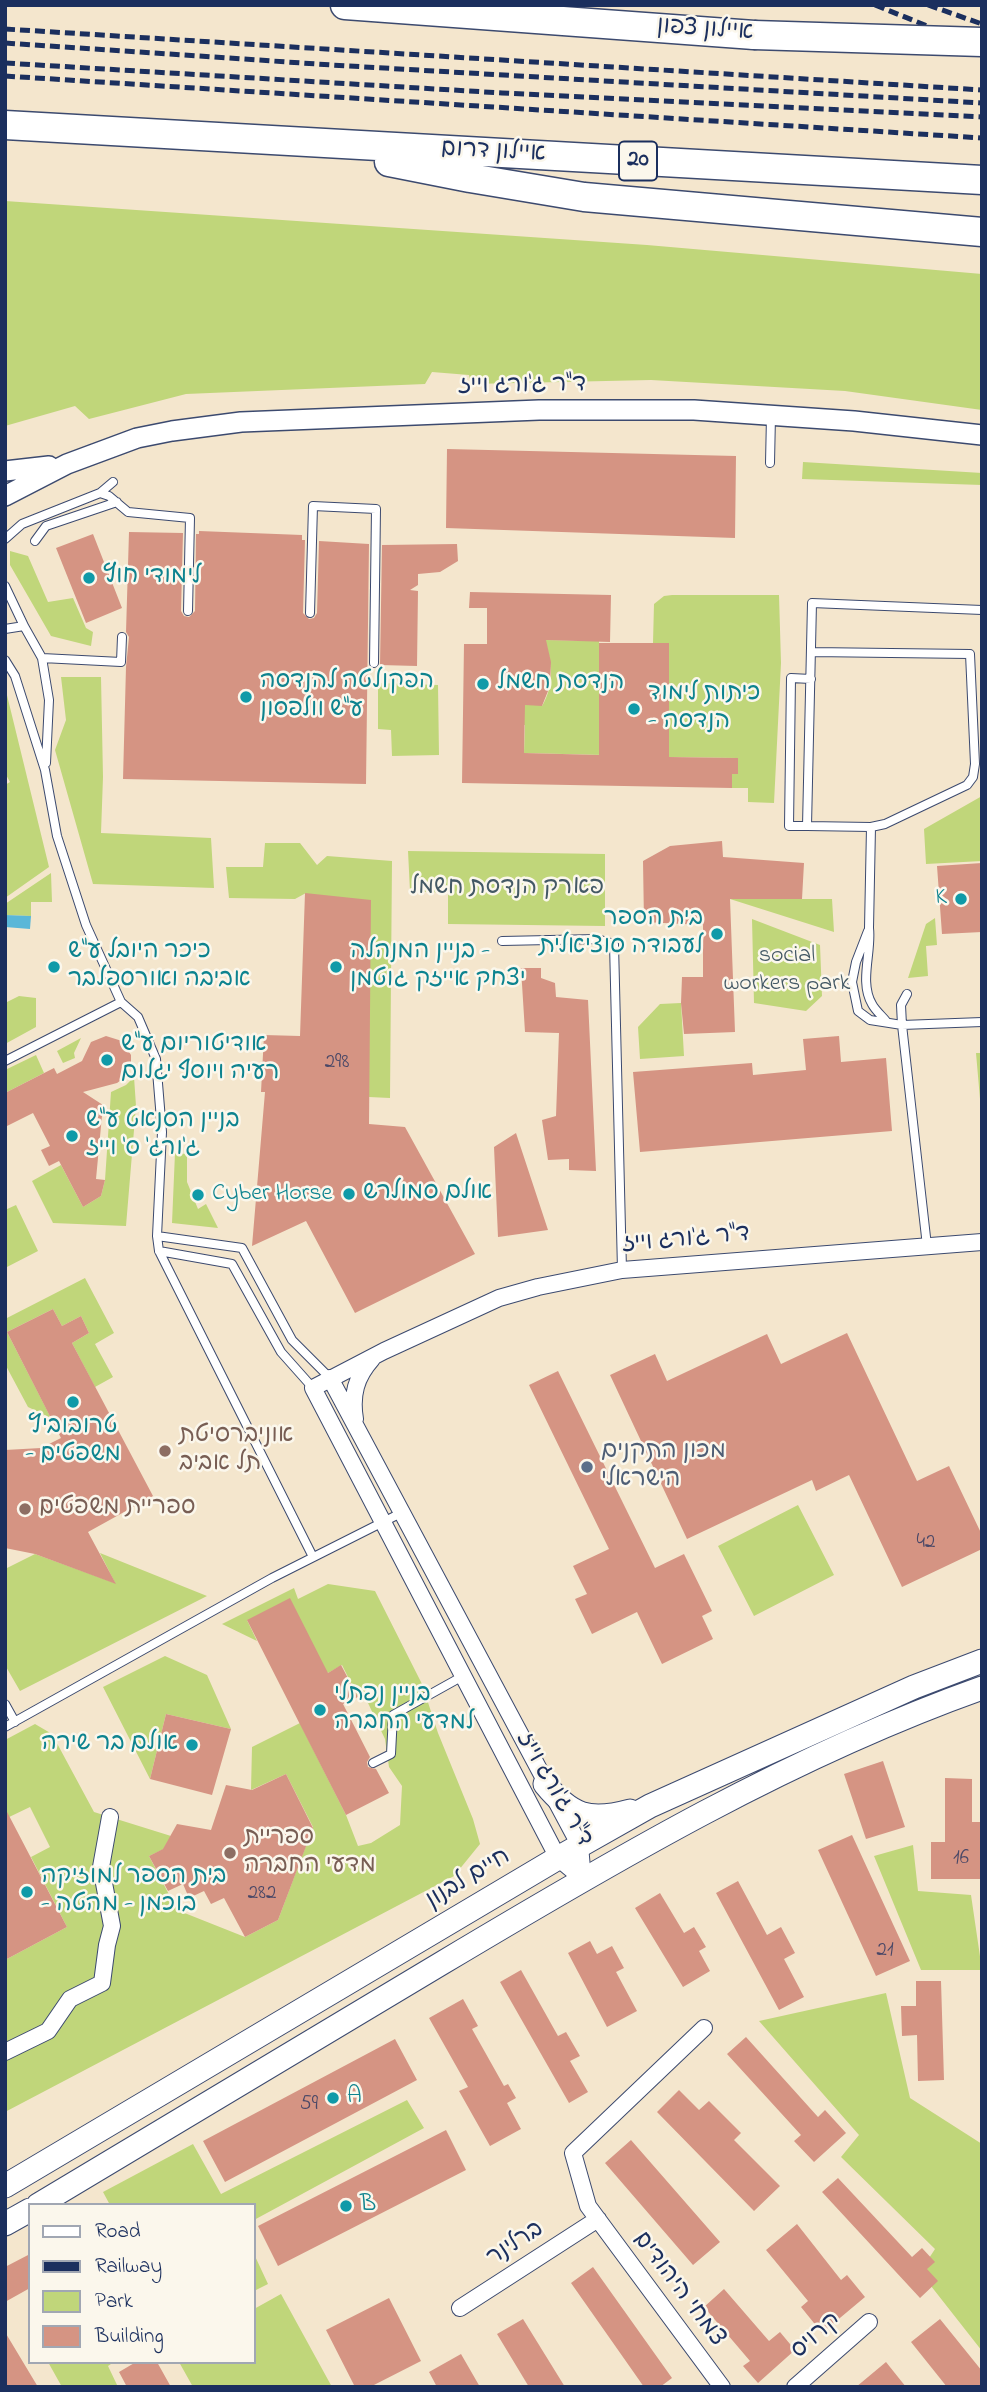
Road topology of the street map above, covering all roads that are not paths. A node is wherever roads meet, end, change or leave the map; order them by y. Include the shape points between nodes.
1 (345, 5) edge
2 (982, 42) edge
3 (5, 125) edge
4 (294, 142) junction
5 (982, 180) edge
6 (982, 232) edge
7 (771, 416) junction
8 (982, 435) edge
9 (770, 463) dead end
10 (67, 464) junction
11 (5, 471) edge
12 (100, 494) junction
13 (5, 496) edge
14 (117, 502) junction
15 (5, 539) edge
16 (35, 541) dead end
17 (5, 586) edge
18 (982, 610) edge
19 (188, 611) dead end
20 (310, 613) dead end
21 (24, 626) junction
22 (5, 629) edge
23 (122, 637) dead end
24 (812, 652) junction
25 (42, 658) junction
26 (5, 660) edge
27 (373, 663) dead end
28 (811, 679) junction
29 (46, 770) junction
30 (807, 826) junction
31 (871, 827) junction
32 (869, 928) junction
33 (502, 941) dead end
34 (907, 994) dead end
35 (121, 1002) junction
36 (886, 1021) junction
37 (982, 1022) edge
38 (902, 1025) junction
39 (5, 1061) edge
40 (158, 1236) junction
41 (982, 1242) edge
42 (927, 1246) junction
43 (159, 1251) junction
44 (622, 1270) junction
45 (384, 1351) junction
46 (330, 1378) junction
47 (313, 1388) junction
48 (361, 1438) junction
49 (401, 1513) junction
50 (383, 1521) junction
51 (313, 1557) junction
52 (982, 1661) edge
53 (463, 1676) junction
54 (982, 1688) edge
55 (5, 1704) edge
56 (15, 1722) junction
57 (5, 1727) edge
58 (373, 1763) dead end
59 (545, 1784) junction
60 (650, 1806) junction
61 (110, 1817) dead end
62 (580, 1846) junction
63 (558, 1858) junction
64 (583, 1879) junction
65 (704, 2028) dead end
66 (5, 2052) edge
67 (5, 2186) edge
68 (41, 2203) edge
69 (28, 2211) edge
70 (598, 2219) junction
71 (5, 2224) edge
72 (460, 2308) dead end
73 (869, 2322) dead end
74 (722, 2387) edge
75 (795, 2387) edge

1 - 2 highway, איילון צפון, bridge via 754,35
3 - 4 highway, איילון דרום / 20
4 - 5 highway, איילון דרום / 20
4 - 6 highway via 584,197
7 - 8 street, ד"ר ג'ורג וייז
7 - 9 lane
7 - 10 street, ד"ר ג'ורג וייז via 694,410 539,410 242,422 137,439
10 - 11 street, ד"ר ג'ורג וייז
10 - 13 street, ד"ר ג'ורג וייז
12 - 14 lane
12 - 14 lane via 113,482
12 - 15 lane via 22,524
14 - 16 lane via 46,526
14 - 19 lane via 128,512 190,518
17 - 21 lane
18 - 24 lane via 812,603
20 - 27 lane via 313,506 376,509
21 - 22 lane
21 - 25 lane
23 - 25 lane via 121,662
24 - 28 lane
24 - 31 lane via 970,654 973,777 967,785
25 - 29 lane via 49,700
26 - 29 lane via 15,676
28 - 30 lane
28 - 30 lane via 791,678 789,826
29 - 35 lane via 55,826 86,925
30 - 31 lane
31 - 32 lane
32 - 36 lane via 868,993
32 - 36 lane via 852,982 858,1011 870,1020
33 - 44 lane via 597,939 614,944
34 - 38 lane via 901,1005
35 - 39 lane
35 - 40 lane via 138,1017 150,1041 158,1077 162,1132
36 - 38 lane
37 - 38 lane
38 - 42 lane
40 - 43 lane
40 - 46 lane via 242,1248 292,1340
41 - 42 street, ד"ר ג'ורג וייז
42 - 44 street, ד"ר ג'ורג וייז
43 - 47 lane via 232,1264 281,1352
43 - 51 lane
44 - 45 street, ד"ר ג'ורג וייז via 513,1293
45 - 46 street, ד"ר ג'ורג וייז
45 - 48 street via 365,1367 355,1385 354,1409
46 - 47 street, ד"ר ג'ורג וייז
46 - 48 street, ד"ר ג'ורג וייז
47 - 50 street, ד"ר ג'ורג וייז
48 - 49 street, ד"ר ג'ורג וייז
49 - 50 lane
49 - 59 street, ד"ר ג'ורג וייז
50 - 51 lane
50 - 53 street, ד"ר ג'ורג וייז
51 - 56 lane
52 - 60 main road, חיים לבנון
53 - 58 lane via 393,1715 391,1754
53 - 63 street, ד"ר ג'ורג וייז
54 - 64 main road via 916,1712 745,1790
55 - 56 lane
56 - 57 lane
59 - 60 main road via 564,1805 581,1813 604,1816
59 - 62 street, ד"ר ג'ורג וייז
60 - 62 main road, חיים לבנון
61 - 66 street via 101,1867 112,1926 102,1983 70,1998 48,2031
62 - 63 main road, חיים לבנון
62 - 64 street, ד"ר ג'ורג וייז
63 - 64 street, ד"ר ג'ורג וייז
63 - 67 main road, חיים לבנון
64 - 68 main road
65 - 70 street, צמחי היהודים via 572,2153 588,2206
69 - 71 main road
70 - 72 street, ברלינר
70 - 74 street, צמחי היהודים
73 - 75 street, קרויס

